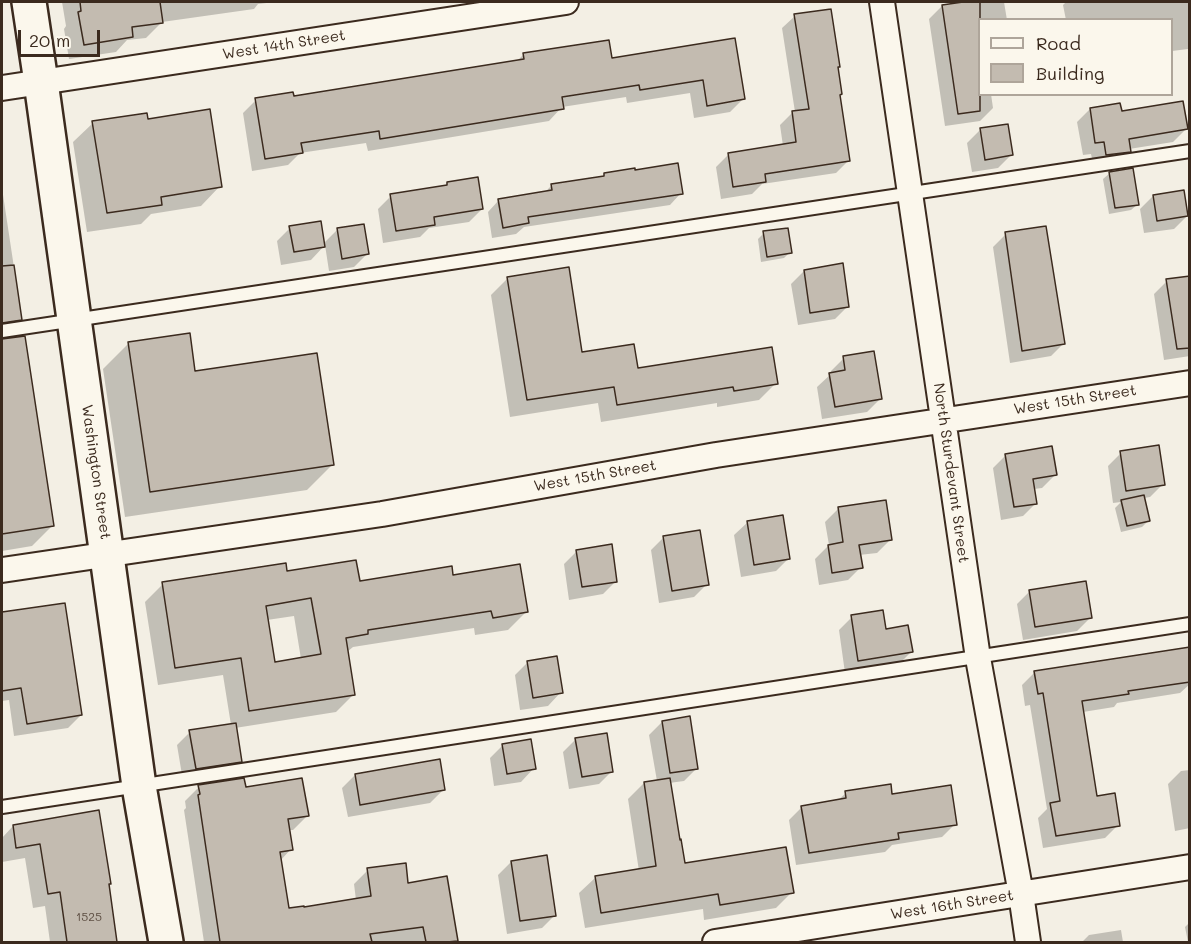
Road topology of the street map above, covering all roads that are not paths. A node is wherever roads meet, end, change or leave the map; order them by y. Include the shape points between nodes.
1 (29, 2) edge
2 (566, 2) edge
3 (882, 2) edge
4 (41, 82) junction
5 (2, 88) edge
6 (1190, 151) edge
7 (910, 193) junction
8 (74, 320) junction
9 (2, 331) edge
10 (1190, 383) edge
11 (944, 420) junction
12 (107, 555) junction
13 (2, 570) edge
14 (1190, 624) edge
15 (978, 657) junction
16 (140, 786) junction
17 (2, 807) edge
18 (1190, 867) edge
19 (1021, 894) junction
20 (166, 942) edge
21 (715, 942) edge
22 (1028, 942) edge

1 - 4 street, Washington Street
2 - 4 street, West 14th Street
3 - 7 street, North Sturdevant Street
4 - 5 street, West 14th Street
4 - 8 street, Washington Street
6 - 7 lane
7 - 8 lane
7 - 11 street, North Sturdevant Street
8 - 9 lane
8 - 12 street, Washington Street
10 - 11 street, West 15th Street
11 - 12 street, West 15th Street via 716,455 382,514
11 - 15 street, North Sturdevant Street
12 - 13 street, West 15th Street
12 - 16 street, Washington Street
14 - 15 lane
15 - 16 lane
15 - 19 street, North Sturdevant Street
16 - 17 lane
16 - 20 street, Washington Street
18 - 19 street, West 16th Street
19 - 21 street, West 16th Street
19 - 22 street, North Sturdevant Street

